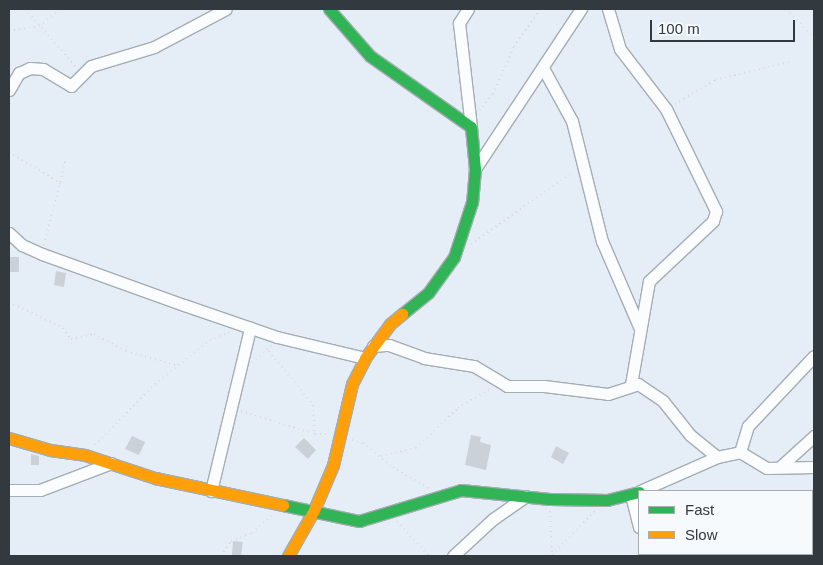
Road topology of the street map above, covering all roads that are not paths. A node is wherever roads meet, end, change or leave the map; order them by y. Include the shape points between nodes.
1 (226, 9) edge
2 (329, 9) edge
3 (468, 9) edge
4 (581, 9) edge
5 (608, 9) edge
6 (543, 68) junction
7 (9, 90) edge
8 (471, 124) junction
9 (475, 169) junction
10 (9, 233) edge
11 (248, 327) junction
12 (640, 329) junction
13 (372, 346) junction
14 (814, 356) edge
15 (364, 358) junction
16 (631, 384) junction
17 (814, 436) edge
18 (9, 438) edge
19 (740, 452) junction
20 (717, 457) junction
21 (111, 463) junction
22 (781, 466) junction
23 (814, 467) edge
24 (9, 490) edge
25 (644, 490) edge
26 (211, 491) junction
27 (637, 493) edge
28 (526, 496) junction
29 (314, 510) junction
30 (638, 510) edge
31 (288, 556) edge
32 (453, 556) edge

1 - 7 street via 154,47 97,63 71,86 43,69 30,68 19,73
2 - 8 street via 370,56
3 - 8 street via 460,23
4 - 6 street
5 - 12 street via 620,49 666,109 716,211 713,221 649,281
6 - 9 street
6 - 12 street via 572,121 602,241
8 - 9 street
9 - 13 street via 472,202 454,257 428,294 390,324
10 - 11 street via 22,245 42,254
11 - 15 street
11 - 26 street
12 - 16 street
13 - 15 street
13 - 16 street via 390,344 424,358 474,366 502,384 594,394 618,392
14 - 19 street via 748,426
15 - 29 street via 352,384 333,465
16 - 20 street via 657,396 690,435
17 - 22 street
18 - 21 street
19 - 20 street
19 - 22 street via 767,468
20 - 25 street
21 - 24 street via 40,490
21 - 26 street via 155,478
22 - 23 street
26 - 29 street
27 - 28 street via 607,500
27 - 30 street
28 - 29 street via 461,490 390,514 358,521
28 - 32 street via 493,518
29 - 31 street

